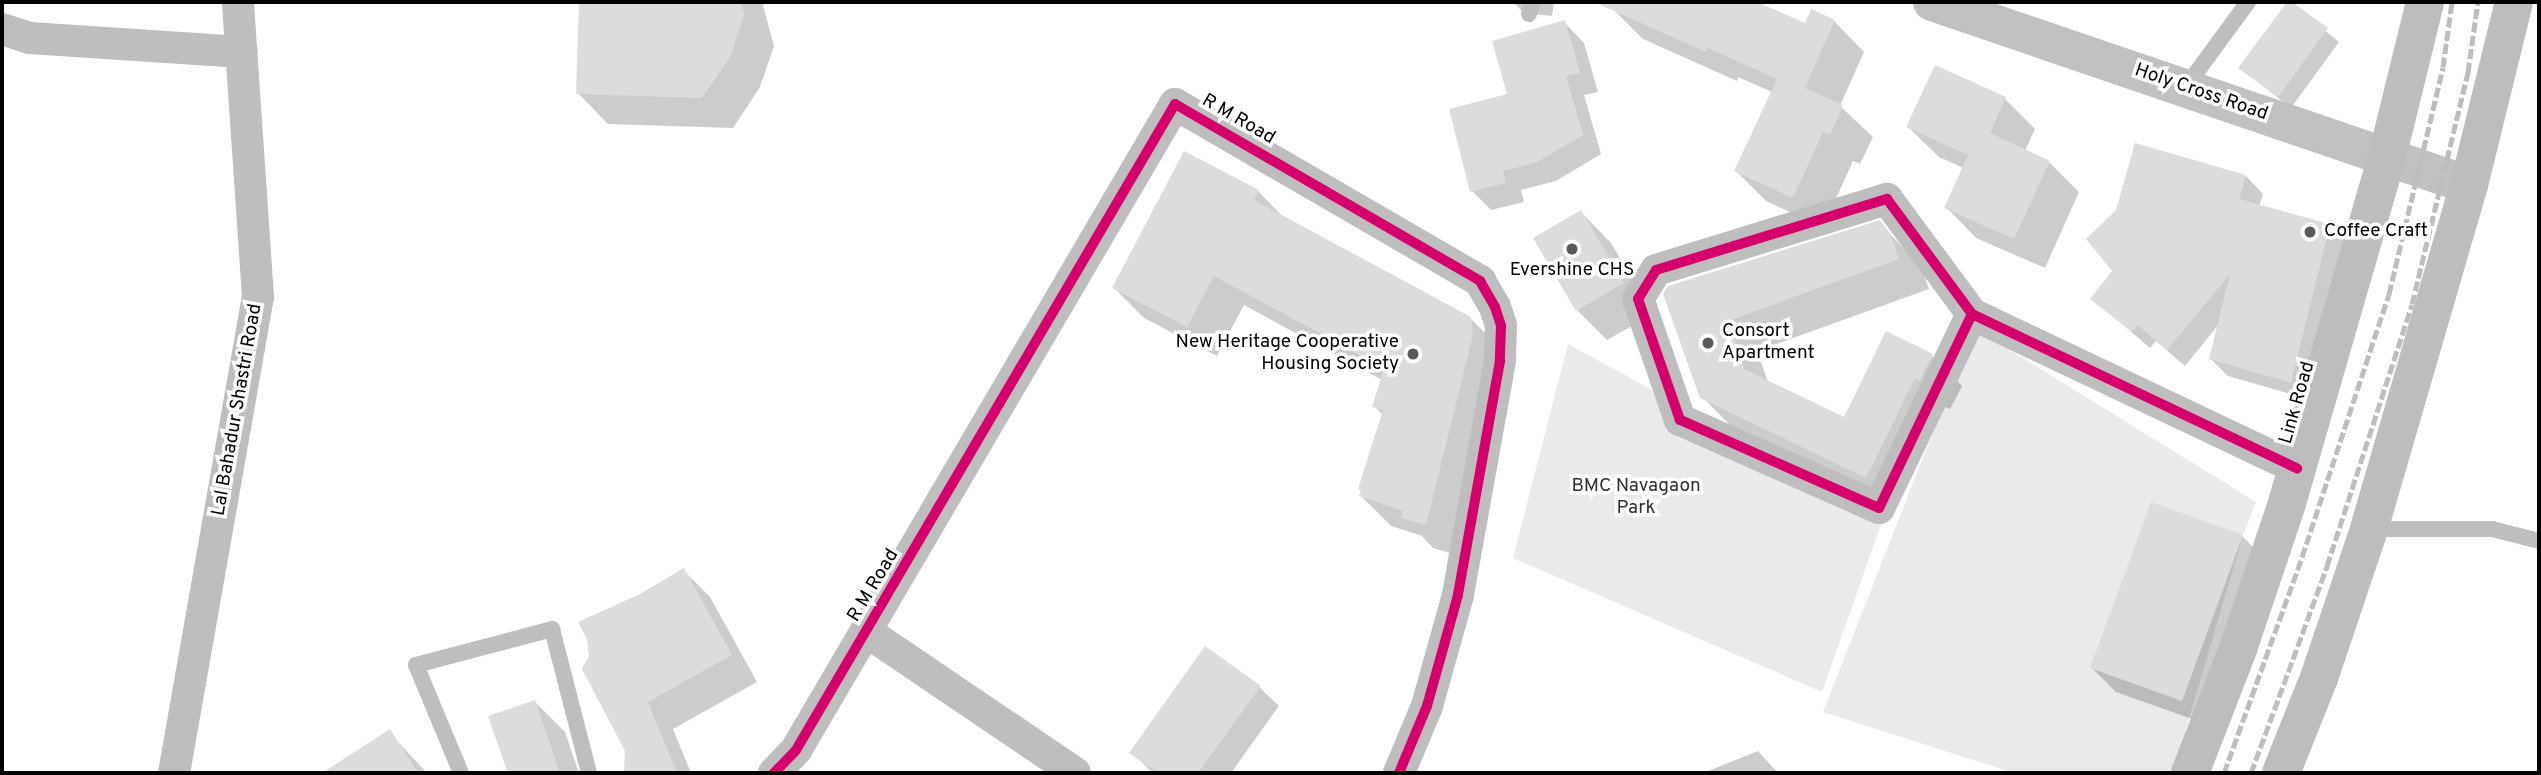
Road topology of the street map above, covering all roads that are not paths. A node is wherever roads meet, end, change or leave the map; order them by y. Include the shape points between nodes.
1 (238, 2) edge
2 (1932, 2) edge
3 (2248, 2) edge
4 (2425, 2) edge
5 (2514, 2) edge
6 (2, 29) edge
7 (242, 52) junction
8 (2185, 88) junction
9 (2387, 157) junction
10 (2469, 185) junction
11 (1972, 314) junction
12 (2297, 468) junction
13 (2369, 528) junction
14 (2539, 541) edge
15 (867, 632) junction
16 (174, 773) edge
17 (461, 773) edge
18 (589, 773) edge
19 (774, 773) edge
20 (1075, 773) edge
21 (1399, 773) edge
22 (2189, 773) edge
23 (2281, 773) edge

1 - 7 street, Lal Bahadur Shastri Road
2 - 8 street, Holy Cross Road
3 - 8 lane
4 - 9 main road, Link Road
5 - 10 main road
6 - 7 street via 30,38
7 - 16 street, Lal Bahadur Shastri Road via 258,297
8 - 9 street, Holy Cross Road
9 - 10 street, Holy Cross Road
9 - 12 main road, Link Road
10 - 13 main road
11 - 11 street via 1887,199 1656,270 1638,299 1680,420 1878,508
11 - 12 street
12 - 22 main road, Link Road via 2238,649
13 - 14 lane via 2491,530
13 - 23 main road via 2319,678
15 - 19 street, R M Road via 796,750
15 - 20 street, R M Road
15 - 21 street, R M Road via 1175,104 1480,281 1495,307 1501,326 1500,361 1458,595 1427,706
17 - 18 lane via 416,665 552,629

